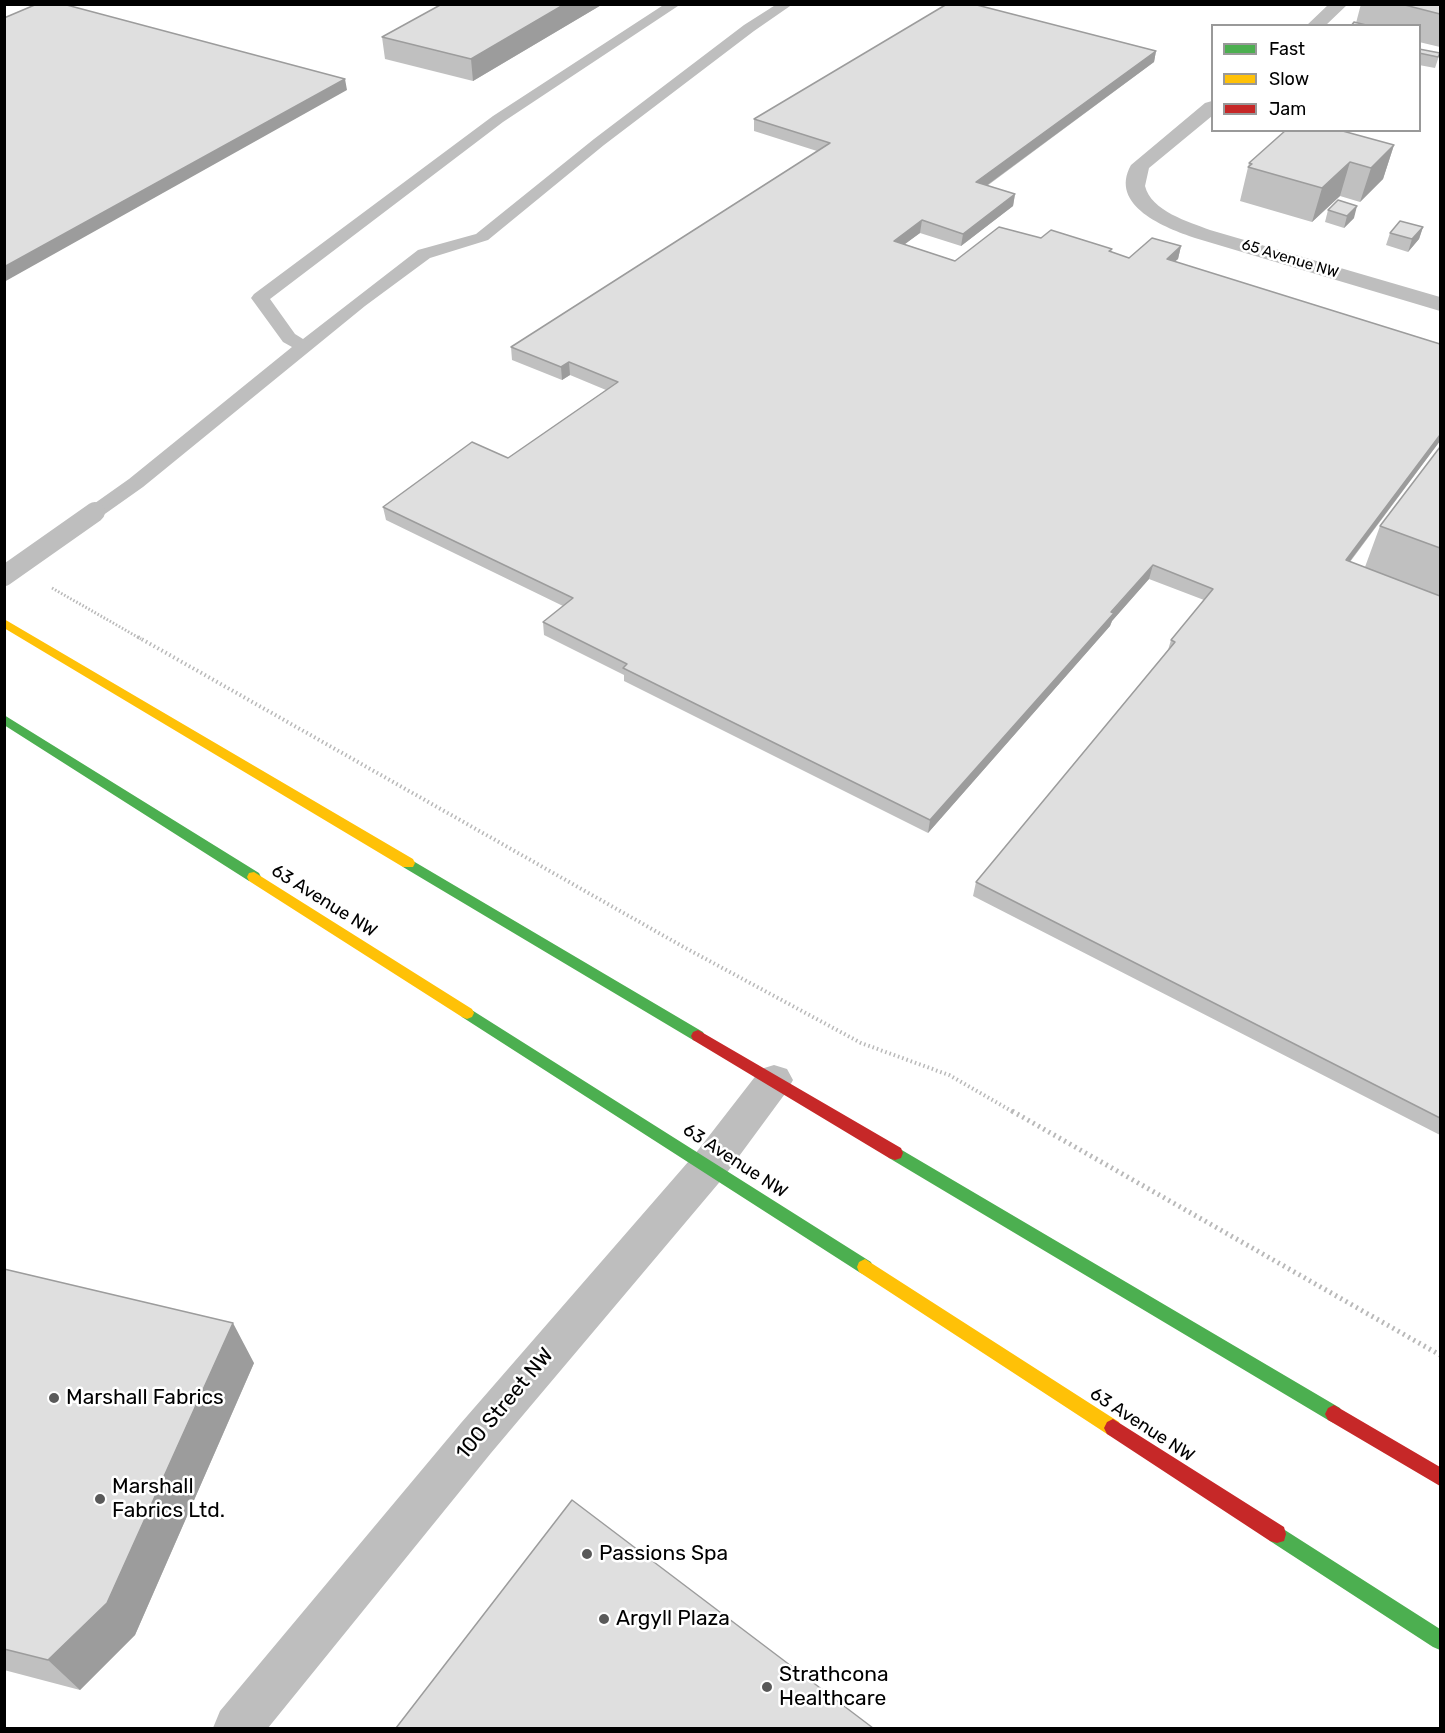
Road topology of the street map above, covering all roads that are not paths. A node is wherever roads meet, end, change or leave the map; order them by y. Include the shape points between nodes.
1 (675, 4) edge
2 (787, 4) edge
3 (1340, 4) edge
4 (1316, 24) edge
5 (1211, 108) edge
6 (1440, 304) edge
7 (304, 347) junction
8 (4, 576) edge
9 (4, 623) edge
10 (4, 719) edge
11 (774, 1080) junction
12 (709, 1166) junction
13 (1440, 1477) edge
14 (1440, 1640) edge
15 (237, 1728) edge

1 - 7 lane via 498,119 260,298 289,338
2 - 7 lane via 693,70 482,237 424,254
3 - 4 street
5 - 6 street, 65 Avenue NW via 1141,165 1134,187 1145,204 1201,232
7 - 8 lane, bridge via 136,483
9 - 11 main road
10 - 12 main road, 63 Avenue NW
11 - 12 street, 100 Street NW
11 - 13 main road
12 - 14 main road, 63 Avenue NW
12 - 15 street, 100 Street NW via 476,1438

